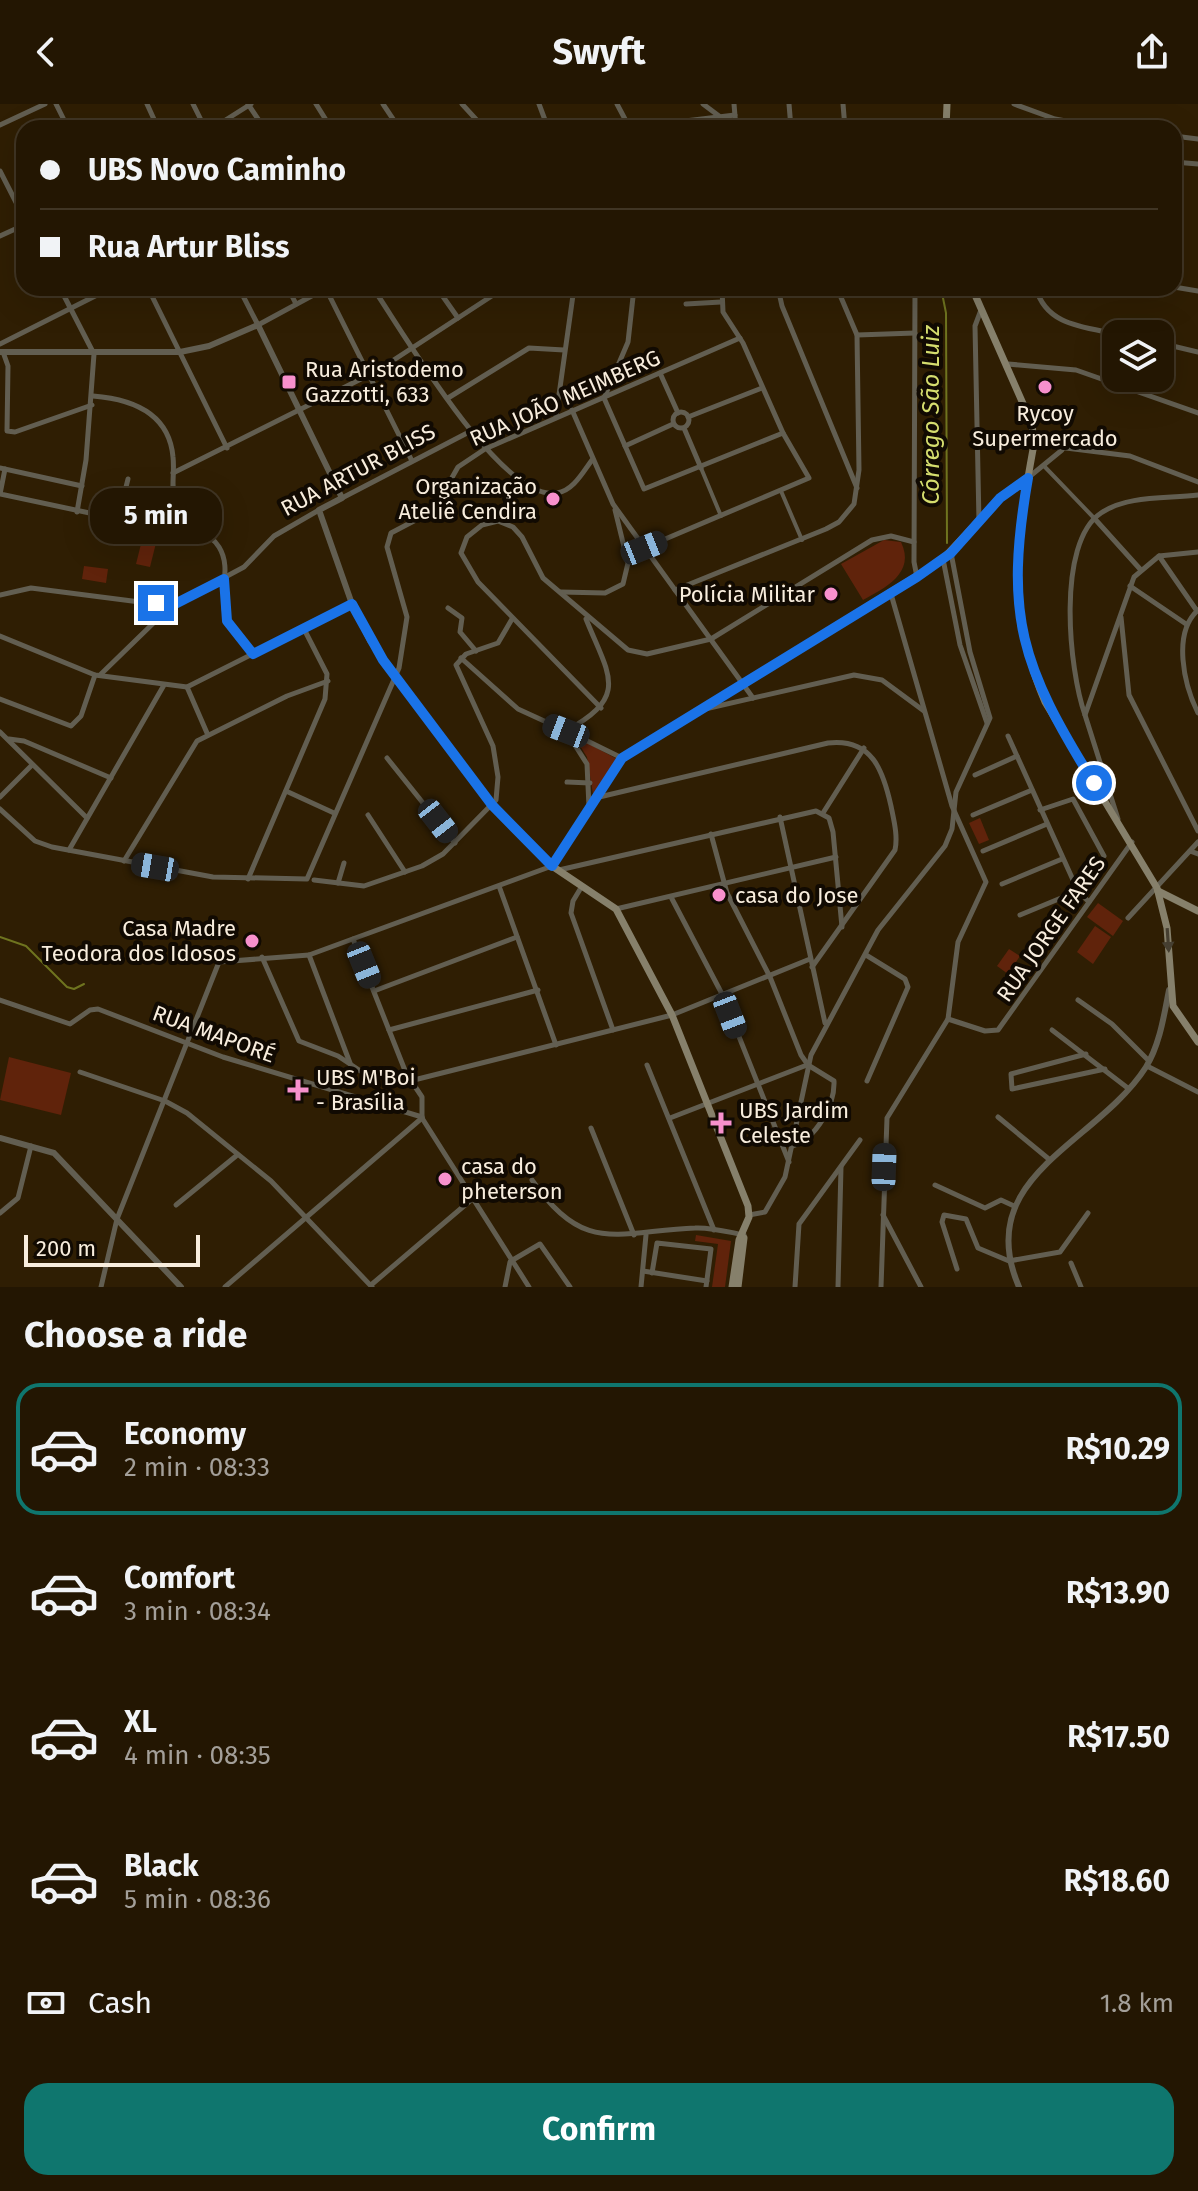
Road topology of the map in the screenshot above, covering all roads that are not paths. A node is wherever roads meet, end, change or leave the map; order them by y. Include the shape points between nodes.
1 (45, 104) edge
2 (249, 104) edge
3 (462, 104) edge
4 (703, 104) edge
5 (734, 104) edge
6 (1014, 104) edge
7 (735, 115) junction
8 (720, 117) junction
9 (225, 120) edge
10 (477, 120) edge
11 (694, 120) edge
12 (735, 120) edge
13 (1059, 120) edge
14 (0, 125) edge
15 (0, 171) edge
16 (16, 202) edge
17 (64, 296) edge
18 (96, 296) edge
19 (152, 296) edge
20 (243, 296) edge
21 (292, 296) edge
22 (311, 296) edge
23 (329, 296) edge
24 (378, 296) edge
25 (443, 296) edge
26 (492, 296) edge
27 (573, 296) edge
28 (633, 296) edge
29 (721, 296) edge
30 (780, 296) edge
31 (840, 296) edge
32 (915, 296) edge
33 (975, 296) edge
34 (1040, 296) edge
35 (721, 302) junction
36 (296, 304) junction
37 (686, 304) dead end
38 (71, 309) junction
39 (981, 309) junction
40 (458, 318) junction
41 (258, 325) junction
42 (1102, 331) edge
43 (915, 333) junction
44 (857, 335) junction
45 (740, 338) junction
46 (0, 344) edge
47 (1174, 346) edge
48 (413, 347) junction
49 (564, 350) junction
50 (2, 352) edge
51 (180, 352) junction
52 (1198, 352) edge
53 (94, 354) junction
54 (1008, 364) junction
55 (386, 365) dead end
56 (660, 373) junction
57 (367, 376) junction
58 (762, 388) junction
59 (93, 396) junction
60 (448, 398) junction
61 (604, 398) junction
62 (92, 405) junction
63 (299, 410) junction
64 (572, 410) junction
65 (678, 413) junction
66 (1198, 413) edge
67 (556, 416) junction
68 (688, 417) junction
69 (673, 424) junction
70 (684, 428) junction
71 (471, 431) junction
72 (783, 433) junction
73 (1034, 444) junction
74 (625, 446) junction
75 (227, 448) junction
76 (485, 449) junction
77 (1062, 450) junction
78 (592, 460) junction
79 (412, 461) junction
80 (1044, 466) junction
81 (3, 468) edge
82 (701, 468) junction
83 (173, 473) junction
84 (1028, 478) junction
85 (128, 479) dead end
86 (1198, 482) edge
87 (82, 486) junction
88 (781, 491) junction
89 (858, 491) junction
90 (0, 494) edge
91 (1198, 495) edge
92 (342, 498) junction
93 (613, 504) junction
94 (319, 510) junction
95 (77, 512) junction
96 (721, 516) junction
97 (1094, 518) junction
98 (118, 519) junction
99 (979, 522) junction
100 (129, 529) dead end
101 (802, 540) junction
102 (914, 542) junction
103 (644, 548) junction
104 (1198, 552) edge
105 (951, 553) junction
106 (1159, 556) junction
107 (943, 559) junction
108 (914, 562) junction
109 (1140, 569) junction
110 (917, 577) junction
111 (224, 579) junction
112 (907, 584) junction
113 (1130, 586) junction
114 (675, 590) junction
115 (560, 592) junction
116 (891, 594) junction
117 (0, 595) edge
118 (352, 604) junction
119 (171, 606) junction
120 (448, 608) dead end
121 (1197, 611) edge
122 (1120, 612) junction
123 (586, 617) junction
124 (513, 618) junction
125 (1186, 624) junction
126 (303, 627) junction
127 (0, 636) edge
128 (711, 639) junction
129 (476, 651) junction
130 (253, 654) junction
131 (461, 658) junction
132 (97, 675) junction
133 (396, 678) junction
134 (328, 681) junction
135 (164, 685) junction
136 (744, 685) junction
137 (187, 687) junction
138 (753, 698) junction
139 (0, 699) edge
140 (601, 708) junction
141 (700, 710) junction
142 (924, 711) junction
143 (1198, 713) edge
144 (1085, 715) junction
145 (987, 724) junction
146 (566, 731) junction
147 (0, 732) edge
148 (207, 733) junction
149 (1008, 736) dead end
150 (8, 739) junction
151 (864, 748) junction
152 (1017, 756) junction
153 (387, 758) dead end
154 (622, 758) junction
155 (32, 765) junction
156 (975, 775) dead end
157 (111, 778) junction
158 (567, 782) dead end
159 (590, 783) junction
160 (1032, 790) junction
161 (286, 791) junction
162 (0, 797) edge
163 (595, 798) junction
164 (492, 805) junction
165 (952, 806) junction
166 (589, 807) junction
167 (0, 809) edge
168 (1040, 810) junction
169 (334, 813) junction
170 (823, 813) junction
171 (368, 815) dead end
172 (973, 815) dead end
173 (780, 817) junction
174 (87, 818) junction
175 (1118, 820) junction
176 (1047, 824) junction
177 (1198, 831) edge
178 (711, 834) junction
179 (1132, 842) junction
180 (1198, 842) edge
181 (455, 843) junction
182 (69, 850) junction
183 (983, 851) dead end
184 (1190, 851) junction
185 (1198, 854) edge
186 (1104, 856) dead end
187 (836, 857) junction
188 (1062, 859) junction
189 (124, 861) junction
190 (344, 863) dead end
191 (555, 868) junction
192 (792, 868) junction
193 (405, 872) junction
194 (248, 879) junction
195 (310, 880) junction
196 (338, 883) junction
197 (723, 884) junction
198 (1002, 884) dead end
199 (583, 885) junction
200 (499, 886) junction
201 (1158, 890) junction
202 (1078, 891) junction
203 (671, 897) junction
204 (1172, 899) junction
205 (1089, 902) junction
206 (1162, 907) junction
207 (616, 909) junction
208 (1198, 911) edge
209 (1020, 915) dead end
210 (1128, 918) dead end
211 (843, 928) junction
212 (517, 937) junction
213 (353, 939) junction
214 (309, 955) junction
215 (866, 955) junction
216 (262, 957) junction
217 (810, 959) junction
218 (812, 967) junction
219 (770, 977) junction
220 (538, 990) junction
221 (1169, 990) junction
222 (374, 991) junction
223 (722, 994) junction
224 (0, 1000) edge
225 (1078, 1000) dead end
226 (672, 1015) junction
227 (1177, 1016) junction
228 (948, 1019) junction
229 (1163, 1022) junction
230 (825, 1025) junction
231 (389, 1030) junction
232 (613, 1030) junction
233 (1052, 1030) dead end
234 (188, 1042) junction
235 (1198, 1042) edge
236 (556, 1045) junction
237 (1086, 1054) junction
238 (1148, 1063) junction
239 (350, 1064) junction
240 (647, 1065) dead end
241 (808, 1065) junction
242 (1105, 1069) junction
243 (80, 1072) dead end
244 (410, 1081) junction
245 (867, 1081) dead end
246 (757, 1084) junction
247 (1129, 1089) junction
248 (1198, 1092) edge
249 (165, 1101) junction
250 (708, 1103) junction
251 (998, 1117) dead end
252 (422, 1118) junction
253 (670, 1118) junction
254 (591, 1128) dead end
255 (0, 1138) edge
256 (860, 1140) dead end
257 (31, 1146) junction
258 (792, 1146) junction
259 (236, 1156) junction
260 (1050, 1160) junction
261 (789, 1162) junction
262 (841, 1166) junction
263 (532, 1180) dead end
264 (935, 1185) dead end
265 (471, 1200) junction
266 (176, 1205) dead end
267 (1014, 1206) junction
268 (0, 1213) edge
269 (1088, 1213) dead end
270 (882, 1214) junction
271 (749, 1216) junction
272 (306, 1217) junction
273 (117, 1219) junction
274 (714, 1230) junction
275 (743, 1232) junction
276 (646, 1235) junction
277 (634, 1236) junction
278 (511, 1261) junction
279 (1009, 1261) junction
280 (1071, 1263) dead end
281 (957, 1269) dead end
282 (643, 1271) junction
283 (652, 1273) junction
284 (707, 1284) edge
285 (371, 1286) edge
286 (101, 1287) edge
287 (181, 1287) edge
288 (225, 1287) edge
289 (505, 1287) edge
290 (529, 1287) edge
291 (570, 1287) edge
292 (641, 1287) edge
293 (735, 1287) edge
294 (795, 1287) edge
295 (838, 1287) edge
296 (881, 1287) edge
297 (921, 1287) edge
298 (1019, 1287) edge
299 (1081, 1287) edge

1 - 14 street
2 - 9 street
3 - 10 street
4 - 8 street
5 - 7 street
6 - 13 street
7 - 8 street
7 - 12 street
8 - 11 street
15 - 16 street
17 - 38 street
18 - 38 street
19 - 51 street
20 - 41 street
21 - 36 street
22 - 36 street
23 - 57 street
24 - 48 street
25 - 40 street
26 - 40 street
27 - 49 street
28 - 61 street via 628,342
29 - 35 street
30 - 89 street
31 - 44 street
32 - 43 street
33 - 39 main road
34 - 42 street via 1062,322
35 - 37 street
35 - 45 street
36 - 41 street
38 - 46 street
38 - 53 street
39 - 54 main road
39 - 99 street via 975,326
40 - 48 street
41 - 51 street
41 - 63 street
43 - 44 street
43 - 102 street
44 - 89 street
45 - 56 street, RUA JOÃO MEIMBERG
45 - 58 street
46 - 50 street
47 - 52 street
48 - 55 street
48 - 60 street
49 - 60 street via 529,348
49 - 67 street
50 - 53 street
50 - 62 street via 8,366 7,431
51 - 53 street
51 - 75 street
53 - 59 street
54 - 66 street via 1076,370
54 - 73 main road via 1026,403
56 - 61 street, RUA JOÃO MEIMBERG
56 - 65 street
57 - 63 street
57 - 79 street
58 - 68 street
58 - 72 street
59 - 62 street
59 - 83 street via 124,399 150,412 171,447
60 - 71 street
61 - 64 street, RUA JOÃO MEIMBERG
61 - 74 street
62 - 87 street
63 - 75 street
63 - 92 street
64 - 67 street, RUA JOÃO MEIMBERG
64 - 78 street
65 - 68 street
65 - 69 street
67 - 76 street, RUA JOÃO MEIMBERG
68 - 70 street
69 - 70 street
69 - 74 street
70 - 82 street
71 - 76 street
71 - 79 street, RUA ARTUR BLISS
72 - 82 street
72 - 88 street via 810,474
73 - 77 street
73 - 84 main road
74 - 82 street via 642,485 650,489
75 - 83 street
76 - 78 street via 530,490 548,494 570,488
76 - 133 street, RUA JOÃO MEIMBERG via 458,467 433,511 389,536 390,560 407,617
77 - 80 street
77 - 86 street via 1130,456
78 - 93 street
79 - 92 street, RUA ARTUR BLISS
80 - 84 street
80 - 97 street
81 - 87 street
81 - 90 street
82 - 96 street
83 - 111 street via 178,512 191,528 217,543 226,564
84 - 99 main road
84 - 175 main road via 1015,581 1026,650 1045,702
85 - 98 street
87 - 95 street
88 - 96 street
88 - 101 street
89 - 101 street via 839,522
90 - 95 street
91 - 97 street via 1121,504
92 - 94 street, RUA ARTUR BLISS
93 - 103 street
93 - 115 street via 628,563 623,584 605,593
94 - 111 street, RUA ARTUR BLISS via 282,530
94 - 118 street
95 - 98 street
96 - 103 street
97 - 109 street
97 - 144 street via 1080,541 1070,603 1073,661
98 - 100 street
99 - 105 main road
101 - 114 street
102 - 108 street
102 - 128 street via 891,536 872,540
103 - 114 street
104 - 106 street
105 - 107 main road
105 - 145 street via 970,652 990,711
106 - 109 street
106 - 121 street
107 - 110 main road
107 - 145 street via 960,645
108 - 110 street
108 - 112 street
109 - 113 street
110 - 112 main road
111 - 119 street, RUA ARTUR BLISS
111 - 130 street via 227,621
112 - 116 main road
113 - 122 street
113 - 125 street
114 - 128 street
115 - 123 street
115 - 124 street via 539,573 518,531 502,522 482,525 464,541 463,557 478,582
116 - 136 main road
116 - 142 street
117 - 119 street via 31,588
118 - 126 street
118 - 133 street
119 - 132 street, RUA ARTUR BLISS
120 - 129 street via 462,618 460,632
121 - 125 street
122 - 144 street
122 - 177 street via 1129,695
123 - 128 street via 636,654
123 - 140 street via 609,679
124 - 129 street via 498,643
124 - 140 street
125 - 143 street via 1182,646
126 - 130 street
126 - 134 street
127 - 132 street
128 - 136 street
129 - 131 street
130 - 137 street
131 - 146 street via 518,709
131 - 164 street via 456,669 479,711 497,763 498,793
132 - 135 street
132 - 139 street via 81,716 71,726
133 - 164 street
133 - 169 street
134 - 148 street
134 - 161 street
135 - 137 street
135 - 157 street
136 - 138 street
136 - 141 main road
137 - 148 street
138 - 141 street
138 - 142 street via 868,675 894,686
140 - 146 street
141 - 154 main road
142 - 165 street
144 - 175 street
145 - 165 street
146 - 154 street
146 - 159 street via 584,756
147 - 150 street
148 - 189 street via 194,744
149 - 152 street
150 - 155 street
150 - 157 street via 20,739
151 - 163 street via 828,743
151 - 170 street
151 - 211 street via 884,777 897,842 891,861
152 - 156 street
152 - 160 street
153 - 181 street
154 - 163 main road
155 - 162 street
155 - 174 street
157 - 174 street
158 - 159 street
159 - 166 street
160 - 168 street
160 - 172 street
161 - 169 street
161 - 194 street
163 - 166 main road
164 - 181 street
164 - 191 street
165 - 215 street via 945,846 884,921
165 - 228 street via 986,882 958,942
166 - 191 main road
167 - 182 street via 35,841
168 - 176 street
168 - 186 street via 1073,799
169 - 195 street
170 - 173 street
170 - 187 street via 833,832
171 - 193 street
173 - 178 street
173 - 192 street
174 - 182 street
175 - 179 main road
176 - 183 street
176 - 188 street
178 - 191 street
178 - 197 street
179 - 201 main road
179 - 205 street, RUA JORGE FARES
180 - 184 street
181 - 193 street via 434,861
182 - 189 street
184 - 185 street
184 - 201 street
187 - 192 street
187 - 211 street
188 - 198 street
188 - 202 street
189 - 194 street
190 - 196 street
191 - 199 main road
191 - 200 street
192 - 197 street
192 - 217 street
193 - 196 street via 364,886
194 - 195 street
195 - 196 street
197 - 203 street
197 - 219 street
199 - 207 main road
199 - 232 street via 571,913
200 - 212 street
200 - 213 street
201 - 204 main road
201 - 206 main road
201 - 210 street
202 - 205 street
202 - 209 street
203 - 207 street
203 - 223 street
204 - 206 main road
204 - 208 main road
205 - 228 street, RUA JORGE FARES via 998,1030
206 -> 221 main road
207 - 226 main road
211 - 218 street
212 - 220 street
212 - 222 street
213 - 214 street
213 - 222 street
214 - 216 street
214 - 239 street
215 - 230 street
215 - 245 street via 908,984
216 - 234 street via 219,962
216 - 239 street via 299,1041
217 - 218 street
217 - 219 street
218 - 230 street
219 - 223 street
219 - 241 street
220 - 231 street
220 - 236 street
221 - 227 main road
221 - 229 street
222 - 231 street
223 - 226 street
223 - 246 street
224 - 234 street, RUA MAPORÉ via 70,1024 98,1009
225 - 238 street via 1112,1024
226 - 232 street
226 - 250 main road
227 - 229 street
227 - 235 main road
228 - 270 street via 887,1118
229 - 238 street
230 - 241 street
231 - 244 street
232 - 236 street
233 - 237 street
234 - 249 street
234 - 252 street, RUA MAPORÉ
236 - 244 street
237 - 242 street
237 - 242 street via 1011,1074 1012,1089
238 - 247 street
238 - 248 street
239 - 244 street via 374,1077
240 - 253 street
241 - 246 street
241 - 258 street
241 - 258 street via 831,1077 835,1085 826,1113 805,1141
242 - 247 street
243 - 249 street
244 - 252 street via 423,1100
246 - 250 street
246 - 261 street
247 - 260 street
249 - 259 street via 200,1123
249 - 273 street
250 - 253 street
250 - 271 main road
251 - 260 street
252 - 265 street
252 - 272 street
253 - 274 street
254 - 277 street
255 - 257 street
256 - 262 street
257 - 268 street via 18,1198
257 - 273 street via 54,1153
258 - 261 street
259 - 266 street
259 - 272 street via 271,1181
260 - 267 street
261 - 271 street via 772,1205
262 - 294 street via 796,1231
262 - 295 street
263 - 277 street via 556,1212 585,1230
264 - 267 street via 985,1208 1001,1200
265 - 278 street
265 - 285 street
267 - 279 street via 1007,1232
269 - 279 street via 1060,1252
270 - 296 street
270 - 297 street
271 - 275 main road
272 - 285 street
272 - 288 street
273 - 286 street
273 - 287 street
274 - 275 street
274 - 276 street
275 - 293 main road
276 - 277 street
276 - 282 street
278 - 289 street
278 - 290 street
278 - 291 street via 540,1244
279 - 281 street via 978,1248 966,1219 948,1214 942,1222
279 - 298 street
280 - 299 street
282 - 283 street
282 - 292 street
283 - 284 street
283 - 284 street via 657,1243 711,1249

